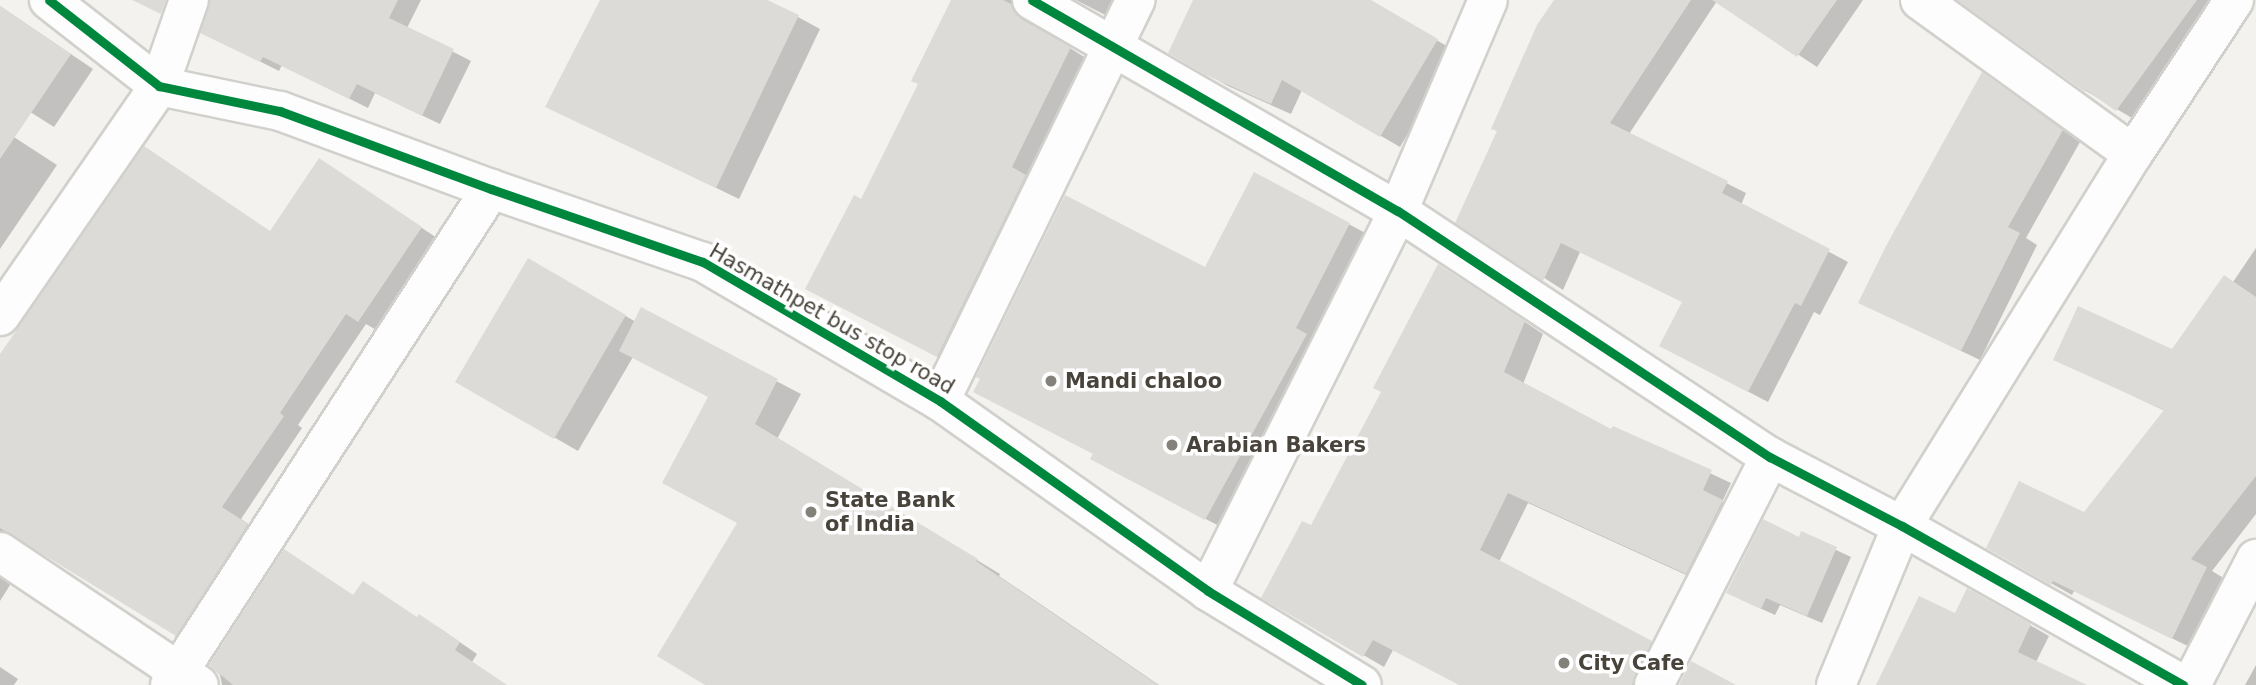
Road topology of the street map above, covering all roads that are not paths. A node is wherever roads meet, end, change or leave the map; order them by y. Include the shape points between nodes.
1 (49, 0) edge
2 (189, 0) edge
3 (1032, 0) edge
4 (1136, 0) edge
5 (1488, 0) edge
6 (1920, 0) edge
7 (2234, 0) edge
8 (1113, 45) junction
9 (159, 86) junction
10 (2133, 153) junction
11 (491, 189) junction
12 (1398, 211) junction
13 (0, 316) edge
14 (940, 401) junction
15 (1770, 457) junction
16 (1902, 526) junction
17 (0, 552) edge
18 (2256, 559) edge
19 (1208, 591) junction
20 (183, 680) edge
21 (1362, 685) edge
22 (1654, 685) edge
23 (1836, 685) edge
24 (2183, 685) edge
25 (2191, 685) edge

1 - 9 street, Hasmathpet bus stop road
2 - 9 street
3 - 8 street
4 - 8 street
5 - 12 street
6 - 10 street
7 - 10 street
8 - 12 street
8 - 14 street
9 - 11 street, Hasmathpet bus stop road via 280,111
9 - 13 street
10 - 16 street
11 - 14 street, Hasmathpet bus stop road via 703,262
11 - 20 street
12 - 15 street
12 - 19 street
14 - 19 street, Hasmathpet bus stop road
15 - 16 street
15 - 22 street
16 - 23 street
16 - 24 street
17 - 20 street
18 - 25 street
19 - 21 street, Hasmathpet bus stop road

